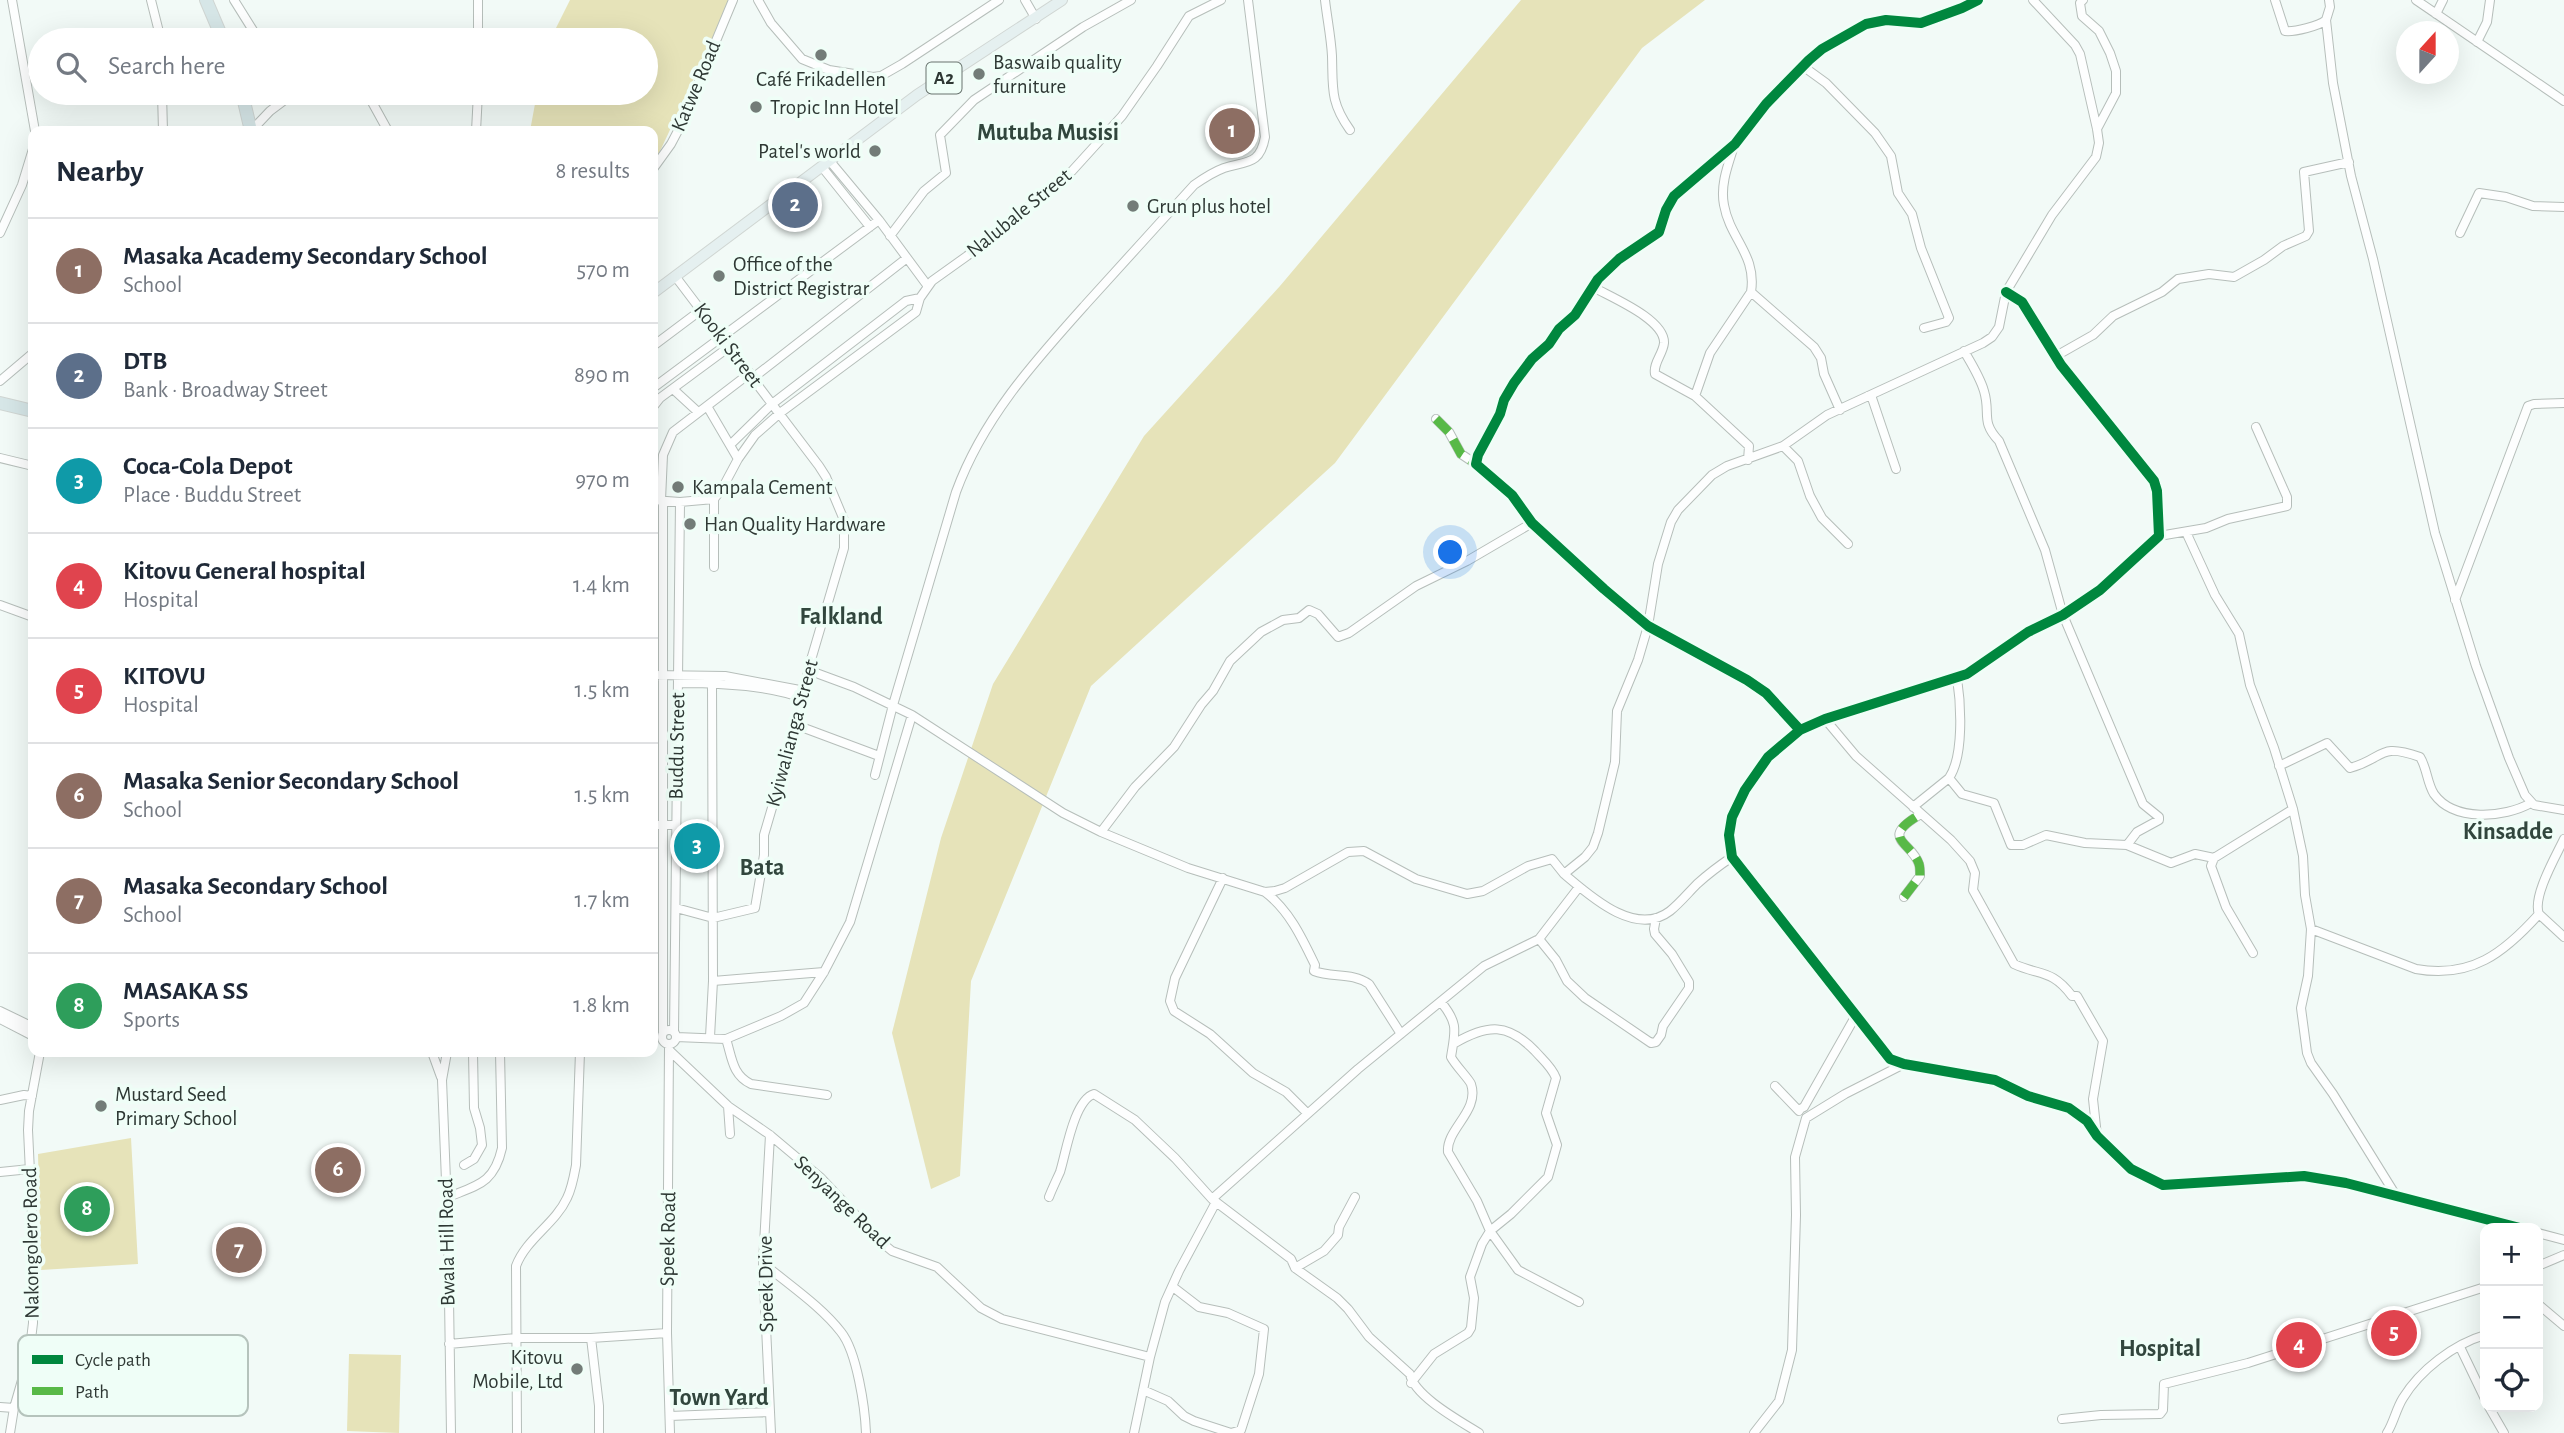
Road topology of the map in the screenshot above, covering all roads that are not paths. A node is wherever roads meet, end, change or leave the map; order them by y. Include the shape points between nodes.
1 (12, 0) edge
2 (151, 0) edge
3 (206, 0) edge
4 (234, 0) edge
5 (478, 0) edge
6 (733, 0) edge
7 (758, 0) edge
8 (999, 0) edge
9 (1025, 0) edge
10 (1062, 0) edge
11 (1131, 0) edge
12 (1222, 0) edge
13 (1248, 0) edge
14 (1325, 0) edge
15 (1978, 0) edge
16 (2033, 0) edge
17 (2083, 0) edge
18 (2274, 0) edge
19 (2329, 0) edge
20 (2416, 0) edge
21 (2443, 0) edge
22 (2490, 0) edge
23 (2436, 14) junction
24 (1036, 19) junction
25 (2326, 20) junction
26 (158, 28) edge
27 (218, 28) edge
28 (252, 28) edge
29 (478, 28) edge
30 (2477, 42) junction
31 (1804, 67) junction
32 (28, 91) edge
33 (2564, 101) edge
34 (30, 105) edge
35 (162, 105) edge
36 (246, 105) edge
37 (278, 105) edge
38 (374, 105) edge
39 (477, 105) edge
40 (34, 126) edge
41 (163, 126) edge
42 (250, 126) edge
43 (256, 126) edge
44 (385, 126) edge
45 (476, 126) edge
46 (2097, 129) junction
47 (1350, 130) dead end
48 (1735, 144) junction
49 (658, 162) edge
50 (2349, 162) junction
51 (825, 164) junction
52 (28, 165) edge
53 (2564, 207) edge
54 (878, 220) junction
55 (870, 227) junction
56 (0, 233) edge
57 (2460, 233) dead end
58 (890, 236) junction
59 (907, 258) junction
60 (675, 276) junction
61 (927, 285) junction
62 (1592, 288) junction
63 (658, 289) edge
64 (1751, 292) junction
65 (2006, 292) junction
66 (920, 298) junction
67 (701, 310) junction
68 (1924, 328) dead end
69 (722, 338) junction
70 (658, 342) edge
71 (729, 348) junction
72 (1964, 351) junction
73 (2056, 356) junction
74 (28, 358) edge
75 (751, 376) junction
76 (658, 380) edge
77 (0, 381) edge
78 (673, 388) junction
79 (1695, 396) junction
80 (1868, 396) junction
81 (658, 401) edge
82 (0, 402) edge
83 (2564, 403) edge
84 (772, 404) junction
85 (707, 406) junction
86 (28, 410) edge
87 (1840, 410) junction
88 (698, 412) junction
89 (780, 413) junction
90 (1436, 419) dead end
91 (2256, 427) dead end
92 (730, 445) junction
93 (1783, 446) junction
94 (0, 458) edge
95 (738, 459) junction
96 (1748, 460) junction
97 (1476, 464) junction
98 (28, 465) edge
99 (1896, 469) dead end
100 (714, 499) junction
101 (659, 501) edge
102 (680, 502) junction
103 (1532, 523) junction
104 (2186, 532) junction
105 (2159, 536) junction
106 (1848, 544) dead end
107 (714, 567) dead end
108 (2455, 600) junction
109 (0, 605) edge
110 (28, 615) edge
111 (2063, 615) junction
112 (1648, 626) junction
113 (808, 670) junction
114 (658, 674) edge
115 (663, 674) junction
116 (1957, 678) junction
117 (678, 679) junction
118 (712, 683) junction
119 (804, 695) junction
120 (893, 705) junction
121 (912, 715) junction
122 (1825, 719) junction
123 (796, 724) junction
124 (1811, 725) junction
125 (1832, 729) junction
126 (1800, 730) junction
127 (879, 756) junction
128 (2279, 766) junction
129 (875, 775) dead end
130 (1949, 779) junction
131 (658, 800) edge
132 (2531, 803) junction
133 (1913, 807) junction
134 (2294, 809) junction
135 (2564, 810) edge
136 (1922, 814) junction
137 (658, 825) edge
138 (676, 825) junction
139 (1101, 832) junction
140 (2564, 839) edge
141 (2127, 845) junction
142 (1732, 857) junction
143 (2214, 858) junction
144 (1564, 874) junction
145 (1223, 878) junction
146 (1579, 887) junction
147 (1265, 892) junction
148 (1904, 897) dead end
149 (676, 908) junction
150 (2539, 914) junction
151 (713, 918) junction
152 (1656, 918) junction
153 (2311, 929) junction
154 (2564, 937) edge
155 (1539, 939) junction
156 (658, 942) edge
157 (2253, 953) dead end
158 (824, 972) junction
159 (713, 981) junction
160 (1441, 1002) junction
161 (0, 1011) edge
162 (1855, 1017) junction
163 (0, 1019) edge
164 (28, 1025) edge
165 (28, 1033) edge
166 (675, 1034) junction
167 (1401, 1034) junction
168 (710, 1037) junction
169 (726, 1039) junction
170 (662, 1040) edge
171 (1455, 1043) junction
172 (39, 1057) edge
173 (431, 1057) edge
174 (446, 1057) edge
175 (473, 1057) edge
176 (500, 1057) edge
177 (580, 1057) edge
178 (1904, 1064) junction
179 (442, 1080) junction
180 (1775, 1086) dead end
181 (827, 1095) dead end
182 (32, 1096) junction
183 (0, 1100) edge
184 (728, 1106) junction
185 (1798, 1110) junction
186 (1307, 1113) junction
187 (1807, 1118) junction
188 (730, 1135) dead end
189 (770, 1135) junction
190 (2097, 1136) junction
191 (464, 1165) dead end
192 (30, 1169) junction
193 (0, 1172) edge
194 (2395, 1195) junction
195 (1049, 1197) dead end
196 (1355, 1197) dead end
197 (446, 1198) junction
198 (1214, 1200) junction
199 (2501, 1223) edge
200 (1490, 1231) junction
201 (2543, 1234) edge
202 (2564, 1240) edge
203 (2564, 1255) edge
204 (763, 1263) junction
205 (2543, 1264) edge
206 (1296, 1268) junction
207 (1173, 1287) junction
208 (2480, 1289) edge
209 (1579, 1302) dead end
210 (2543, 1308) edge
211 (2564, 1326) edge
212 (667, 1333) junction
213 (32, 1335) edge
214 (2480, 1337) edge
215 (516, 1338) junction
216 (592, 1338) junction
217 (449, 1345) junction
218 (2459, 1347) junction
219 (1150, 1357) junction
220 (1411, 1383) junction
221 (2480, 1389) edge
222 (1143, 1390) junction
223 (18, 1397) edge
224 (0, 1407) edge
225 (15, 1408) junction
226 (770, 1412) junction
227 (2492, 1412) edge
228 (670, 1416) junction
229 (2062, 1419) dead end
230 (10, 1433) edge
231 (451, 1433) edge
232 (517, 1433) edge
233 (599, 1433) edge
234 (670, 1433) edge
235 (771, 1433) edge
236 (866, 1433) edge
237 (1134, 1433) edge
238 (1479, 1433) edge
239 (1754, 1433) edge
240 (2387, 1433) edge
241 (2504, 1433) edge

1 - 32 street
2 - 26 street
3 - 27 highway
4 - 28 street
5 - 29 street
6 - 49 street, Katwe Road via 681,125
7 - 8 street via 802,60 873,77 902,64
9 - 24 street
10 - 24 main road, A2
11 - 58 street via 974,100 940,135 946,173 924,191
12 - 61 street, Nalubale Street via 1189,16 1122,116 1059,184
13 - 120 street via 1265,137 1261,154 1194,185 1009,392 960,481
14 - 47 street via 1332,95
15 - 31 street via 1921,23 1886,20 1866,24 1822,49
16 - 46 street via 2080,54
17 - 46 street via 2082,16 2099,31 2116,71 2116,93
18 - 25 street via 2285,31
19 - 25 street
20 - 23 street
21 - 23 street
22 - 30 street via 2487,22
23 - 30 street
24 - 51 main road, A2 via 917,95
25 - 50 street
30 - 33 street
31 - 48 street via 1766,104
31 - 68 street via 1875,133 1891,156 1898,193 1912,214 1949,318
34 - 40 street
35 - 41 street
36 - 42 highway
37 - 43 street
38 - 44 street
39 - 45 street
46 - 65 street via 2096,157 2052,215
48 - 62 street via 1674,196 1659,232 1619,259
48 - 64 street via 1726,170 1723,202 1751,265
50 - 73 street via 2304,172 2306,236 2234,276 2178,279
50 - 108 street via 2435,533
51 - 54 street
51 - 55 street
51 - 60 main road, A2
52 - 56 street
53 - 57 street via 2533,206 2479,193
54 - 55 street
54 - 58 street
55 - 69 street
58 - 59 street
59 - 61 street
59 - 75 street, Speek Road
60 - 63 main road, A2
60 - 67 street, Kooki Street
61 - 66 street, Nalubale Street
62 - 79 street via 1638,311 1661,334 1663,351 1655,374
62 - 97 street via 1514,383
64 - 79 street via 1705,362
64 - 87 street via 1814,347
65 - 72 street via 1999,327 1992,337
65 - 73 street via 2022,302
66 - 84 street via 906,302
66 - 89 street, Nalubale Street via 916,312
67 - 69 street, Kooki Street
67 - 70 street
69 - 71 street, Kooki Street
69 - 76 street
71 - 75 street, Kooki Street
71 - 78 street
72 - 80 street
72 - 111 street via 1983,387 1988,428 1999,441 2045,550
73 - 105 street via 2154,481
74 - 77 street
75 - 84 street, Kooki Street
75 - 85 street, Speek Road
78 - 81 street
78 - 88 street
79 - 96 street via 1749,446
80 - 87 street
80 - 99 street
82 - 86 highway
83 - 108 street via 2528,406
84 - 89 street, Kooki Street
84 - 92 street
85 - 88 street, Speek Road
85 - 92 street
87 - 93 street
88 - 101 street, Speek Road via 673,432 667,443
89 - 95 street, Nalubale Street via 755,435
89 - 113 street, Kyiwalianga Street via 826,477 844,520 841,561
90 - 97 street via 1461,453
91 - 104 street via 2287,506
92 - 95 street
93 - 96 street
93 - 106 street via 1798,461 1822,518
94 - 98 street
95 - 100 street, Nalubale Street
96 - 112 street via 1712,475 1678,510 1658,564
97 - 103 street via 1513,495
100 - 102 street
100 - 107 street
101 - 102 street
101 - 115 street, Speek Road
102 - 117 street, Buddu Street
103 - 112 street
103 - 139 street via 1416,586 1349,633 1338,637 1309,610 1261,632 1230,661 1174,747 1135,787
104 - 105 street
104 - 128 street via 2214,595 2239,634 2250,685
105 - 111 street via 2100,590
108 - 132 street via 2509,758
109 - 110 street
111 - 116 street
111 - 141 street via 2143,804 2159,817
112 - 126 street via 1747,680
112 - 144 street via 1617,711 1615,762 1598,834 1585,857
113 - 119 street, Kyiwalianga Street
113 - 120 street
114 - 115 street
115 - 117 street
115 - 131 street, Speek Road
116 - 122 street
116 - 130 street via 1961,707 1958,756
117 - 118 street
117 - 119 street via 725,676
117 - 138 street, Buddu Street
118 - 119 street
118 - 151 street
119 - 123 street, Kyiwalianga Street
120 - 121 street
120 - 127 street
121 - 139 street via 1063,813
121 - 158 street via 850,922
122 - 124 street
122 - 125 street
123 - 127 street
123 - 151 street, Kyiwalianga Street via 764,835 755,908
124 - 125 street
124 - 126 street
125 - 133 street
126 - 142 street via 1768,757 1745,790 1732,817
127 - 129 street
128 - 132 street via 2327,743 2350,768 2394,750 2420,757 2432,791 2455,811 2466,815 2509,812
128 - 134 street
130 - 133 street
130 - 141 street via 1962,794 1994,803 2011,845 2046,835
132 - 135 street
133 - 136 street
134 - 143 street
134 - 153 street
136 - 148 street via 1909,821 1900,836 1900,843 1919,863 1920,876
136 - 190 street via 1973,866 1973,890 2009,958 2020,967 2062,982 2077,996 2098,1030 2103,1041 2093,1099
137 - 138 street
138 - 149 street, Buddu Street
139 - 145 street
140 - 150 street via 2540,891
141 - 143 street via 2171,863 2195,854
142 - 152 street
142 - 162 street
143 - 157 street via 2211,866 2226,907
144 - 146 street
144 - 147 street via 1552,859 1467,894 1416,879 1356,850 1285,888
145 - 147 street
145 - 186 street via 1175,978 1170,1002 1174,1011 1210,1034 1253,1073 1286,1092
146 - 152 street via 1603,907 1623,915
146 - 155 street
147 - 167 street via 1288,913 1314,971 1363,980
149 - 151 street, Kyiwalianga Street
149 - 166 street, Buddu Street
150 - 153 street via 2497,955 2442,970 2416,969
150 - 154 street
151 - 159 street
152 - 155 street via 1656,934 1689,982 1656,1042 1644,1040 1585,998 1567,981
153 - 194 street via 2301,1008 2307,1053
155 - 160 street via 1484,966
156 - 170 street, Speek Road
158 - 159 street
158 - 169 street via 804,1003
159 - 168 street
160 - 167 street
160 - 171 street via 1453,1016
161 - 164 street
162 - 178 street via 1890,1059
162 - 185 street via 1804,1107
163 - 165 street
166 - 168 street
166 - 170 street via 668,1030
166 - 170 street via 674,1042
167 - 186 street
168 - 169 street
169 - 181 street via 742,1080
170 - 184 street, Senyange Road
170 - 212 street, Speek Road
171 - 200 street via 1451,1057 1471,1082 1471,1098 1448,1152
171 - 200 street via 1475,1031 1514,1033 1525,1039 1556,1078 1546,1113 1557,1145 1548,1177
172 - 182 street, Nakongolero Road
173 - 179 street
174 - 179 street, Bwala Hill Road
175 - 191 street via 474,1108 482,1145
176 - 197 street via 499,1161 491,1176 477,1186
177 - 215 street via 573,1180 567,1198 516,1266
178 - 187 street
178 - 190 street via 1996,1080 2069,1108 2087,1121
179 - 197 street, Bwala Hill Road
180 - 185 street
182 - 183 street
182 - 192 street, Nakongolero Road
184 - 188 street
184 - 189 street, Senyange Road
185 - 187 street
186 - 198 street
187 - 239 street via 1795,1157 1792,1350 1779,1401
189 - 204 street, Speek Drive
189 - 219 street, Senyange Road via 820,1177 892,1251 937,1267 992,1315
190 - 194 street via 2131,1169 2163,1185 2304,1176
192 - 193 street
192 - 213 street, Nakongolero Road
194 - 199 street
195 - 198 street via 1081,1105 1094,1094 1135,1120
196 - 206 street via 1338,1235 1324,1251
197 - 217 street, Bwala Hill Road
198 - 206 street via 1291,1259
198 - 207 street
200 - 209 street via 1518,1270
200 - 220 street via 1470,1277 1474,1298 1471,1328 1427,1360
201 - 202 street
203 - 205 street
204 - 226 street, Speek Drive
204 - 236 street via 844,1336 861,1389
206 - 220 street via 1343,1303 1369,1338 1410,1374
207 - 219 street
207 - 222 street via 1199,1307 1228,1312 1264,1329 1259,1374 1241,1430 1235,1432 1184,1416 1168,1401
208 - 229 street via 2248,1363 2164,1384 2160,1414
210 - 211 street
212 - 216 street
212 - 228 street, Speek Road
214 - 218 street
215 - 216 street
215 - 217 street
215 - 232 street
216 - 233 street
217 - 231 street, Bwala Hill Road
218 - 221 street
218 - 240 street via 2420,1375
219 - 222 street
220 - 238 street
222 - 237 street
223 - 225 street, Nakongolero Road
224 - 225 street
225 - 230 street, Nakongolero Road
226 - 228 street
226 - 235 street, Speek Drive
227 - 241 street
228 - 234 street, Speek Road

